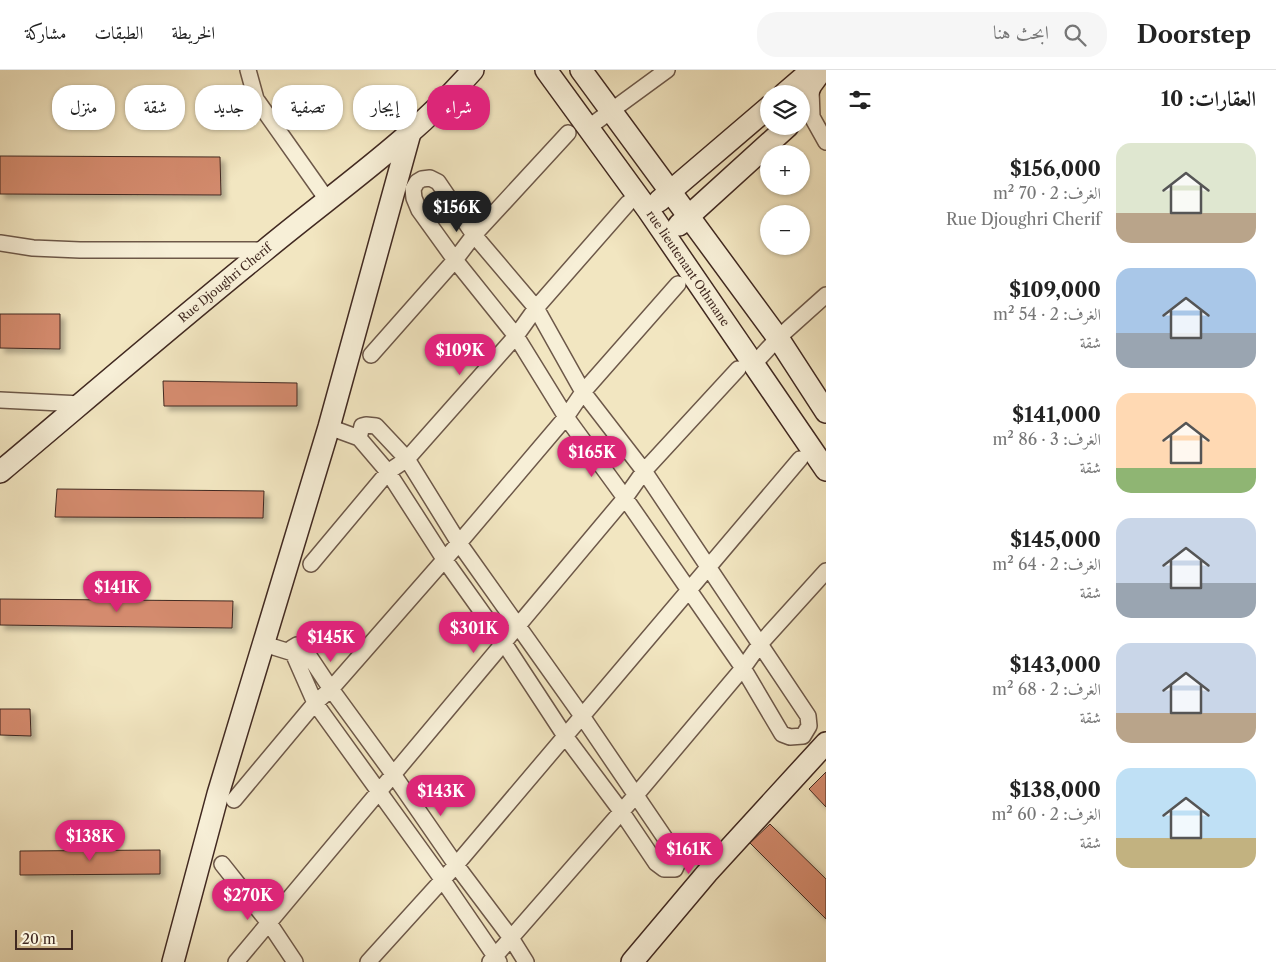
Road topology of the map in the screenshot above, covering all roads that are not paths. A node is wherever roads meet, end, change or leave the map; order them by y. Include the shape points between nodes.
1 (248, 70) edge
2 (459, 70) edge
3 (474, 70) edge
4 (546, 70) edge
5 (580, 70) edge
6 (667, 70) edge
7 (813, 73) edge
8 (454, 85) edge
9 (461, 85) edge
10 (796, 85) edge
11 (809, 85) edge
12 (610, 110) junction
13 (760, 115) edge
14 (427, 118) edge
15 (589, 127) junction
16 (568, 132) dead end
17 (410, 133) junction
18 (778, 135) edge
19 (826, 142) edge
20 (670, 192) junction
21 (328, 201) junction
22 (638, 207) junction
23 (688, 217) junction
24 (474, 234) junction
25 (665, 237) junction
26 (0, 243) edge
27 (265, 250) junction
28 (455, 260) junction
29 (678, 284) dead end
30 (826, 295) edge
31 (536, 308) junction
32 (516, 336) junction
33 (778, 338) junction
34 (371, 355) dead end
35 (745, 367) junction
36 (583, 392) junction
37 (0, 400) edge
38 (81, 404) junction
39 (826, 412) edge
40 (566, 417) junction
41 (329, 428) junction
42 (359, 438) junction
43 (800, 458) dead end
44 (406, 459) junction
45 (826, 470) edge
46 (644, 471) junction
47 (0, 472) edge
48 (388, 472) junction
49 (626, 498) junction
50 (459, 542) junction
51 (444, 559) junction
52 (311, 564) dead end
53 (708, 566) junction
54 (826, 570) edge
55 (689, 590) junction
56 (517, 626) junction
57 (504, 643) junction
58 (264, 644) junction
59 (760, 644) junction
60 (293, 653) junction
61 (743, 668) junction
62 (331, 689) junction
63 (316, 703) junction
64 (582, 716) junction
65 (565, 736) junction
66 (826, 742) edge
67 (393, 774) junction
68 (379, 792) junction
69 (636, 795) junction
70 (234, 800) dead end
71 (621, 811) junction
72 (222, 864) dead end
73 (456, 865) junction
74 (442, 879) junction
75 (269, 923) junction
76 (511, 938) junction
77 (495, 960) edge
78 (173, 962) edge
79 (236, 962) edge
80 (295, 962) edge
81 (368, 962) edge
82 (526, 962) edge
83 (632, 962) edge

1 - 21 street via 256,99
2 - 8 main road
3 - 9 main road, Rue Djoughri Cherif
4 - 15 main road, rue lieutenant Othmane
5 - 12 main road
6 - 12 street
7 - 10 main road
7 - 11 main road
7 - 19 street via 812,117
12 - 15 street
12 - 20 main road
13 - 20 main road
14 - 17 main road, Rue Djoughri Cherif
15 - 22 main road, rue lieutenant Othmane
16 - 24 street
17 - 21 main road, Rue Djoughri Cherif
17 - 41 main road
18 - 23 main road
20 - 22 main road
20 - 23 main road
21 - 27 main road, Rue Djoughri Cherif
22 - 25 main road, rue lieutenant Othmane
22 - 31 street
23 - 25 main road
23 - 33 main road
24 - 28 street
24 - 28 street via 438,182 430,178 417,182 413,189 419,210
24 - 31 street
25 - 35 main road, rue lieutenant Othmane
26 - 27 street via 80,250
27 - 38 main road, Rue Djoughri Cherif
28 - 32 street
28 - 34 street
29 - 36 street
30 - 33 street
31 - 32 street
31 - 36 street
32 - 40 street
32 - 44 street
33 - 35 street
33 - 39 main road
35 - 45 main road, rue lieutenant Othmane
35 - 46 street
36 - 40 street
36 - 46 street
37 - 38 street
38 - 47 main road, Rue Djoughri Cherif
40 - 49 street
40 - 50 street
41 - 42 street
41 - 58 main road
42 - 44 street via 362,426 376,426
42 - 48 street
43 - 53 street
44 - 48 street
44 - 50 street
46 - 49 street
46 - 53 street
48 - 51 street
48 - 52 street
49 - 55 street
49 - 56 street
50 - 51 street
50 - 56 street
51 - 57 street
51 - 62 street
53 - 55 street
53 - 59 street
54 - 59 street
55 - 61 street
55 - 64 street
56 - 57 street
56 - 64 street
57 - 65 street
57 - 67 street
58 - 60 street
58 - 78 main road via 218,794
59 - 61 street
59 - 61 street via 808,716 809,726 803,736 790,738 782,734
60 - 62 street via 294,646 303,647
60 - 63 street
61 - 69 street
62 - 63 street
62 - 67 street
63 - 68 street
63 - 70 street
64 - 65 street
64 - 69 street
65 - 71 street
65 - 73 street
66 - 83 main road via 707,873
67 - 68 street
67 - 73 street
68 - 74 street
68 - 75 street
69 - 71 street
69 - 71 street via 677,852 680,858 675,868 664,869 656,863
71 - 76 street
72 - 75 street
73 - 74 street
73 - 76 street
74 - 77 street
74 - 81 street
75 - 79 street
75 - 80 street
76 - 77 street
76 - 82 street

